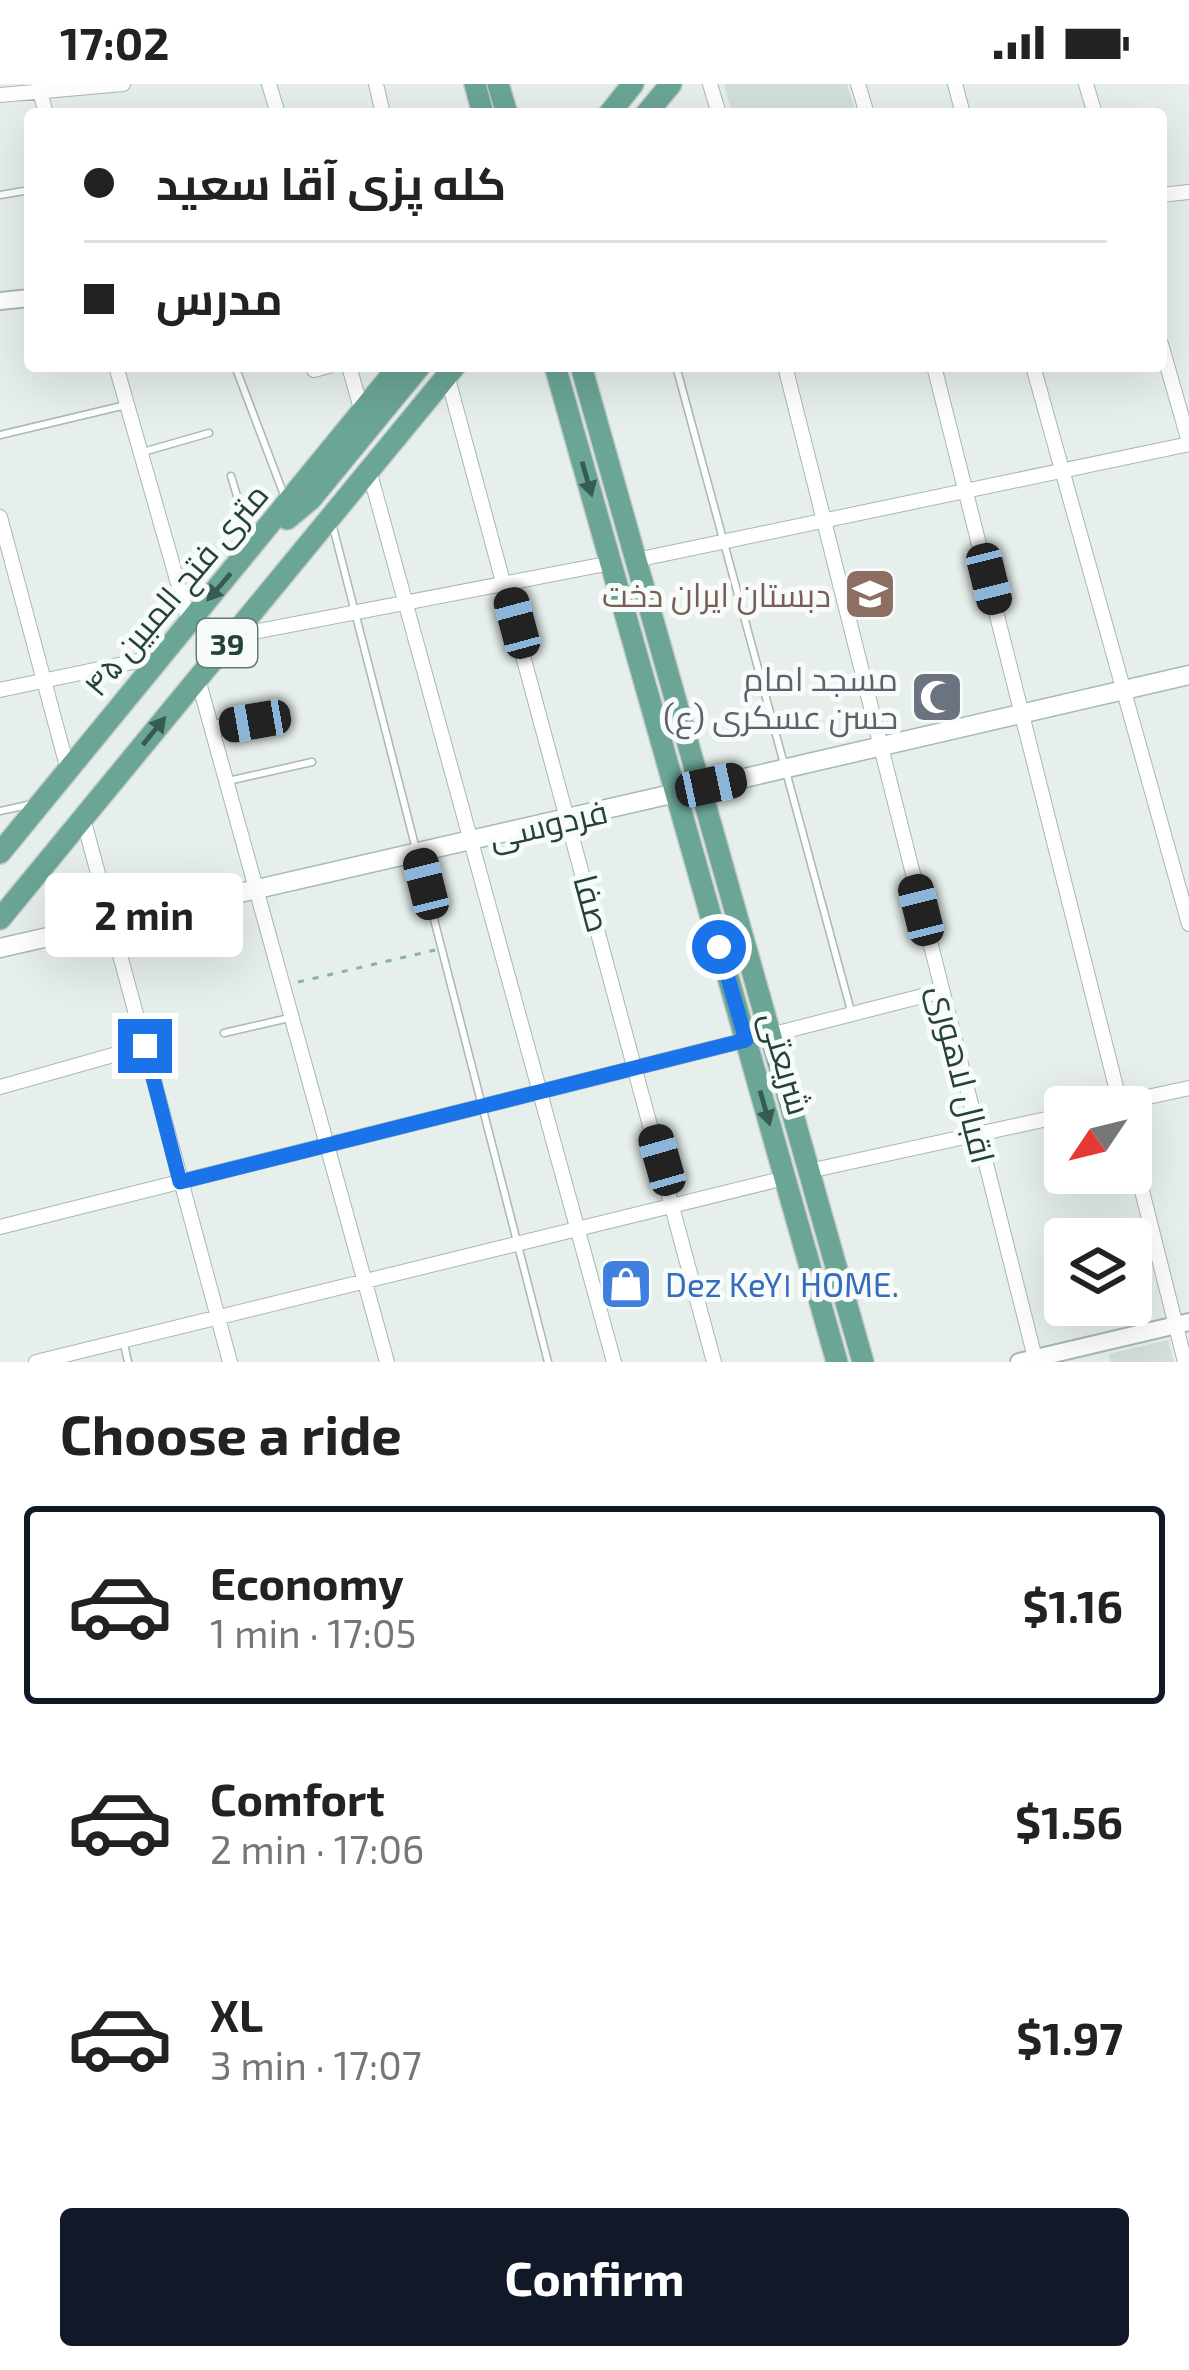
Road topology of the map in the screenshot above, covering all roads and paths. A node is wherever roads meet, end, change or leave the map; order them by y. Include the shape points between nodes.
1 (123, 84) edge
2 (654, 84) edge
3 (671, 84) edge
4 (686, 84) edge
5 (39, 88) edge
6 (0, 95) edge
7 (623, 108) edge
8 (651, 108) edge
9 (667, 108) edge
10 (1167, 365) edge
11 (118, 372) edge
12 (238, 372) edge
13 (351, 372) edge
14 (394, 372) edge
15 (415, 372) edge
16 (444, 372) edge
17 (445, 372) edge
18 (448, 372) edge
19 (557, 372) edge
20 (583, 372) edge
21 (678, 372) edge
22 (787, 372) edge
23 (936, 372) edge
24 (1035, 372) edge
25 (126, 405) junction
26 (362, 412) junction
27 (209, 433) dead end
28 (0, 435) edge
29 (1189, 443) edge
30 (139, 453) junction
31 (369, 470) junction
32 (1062, 470) junction
33 (230, 476) dead end
34 (966, 490) junction
35 (288, 504) junction
36 (0, 517) edge
37 (330, 517) junction
38 (824, 519) junction
39 (724, 541) junction
40 (256, 544) junction
41 (636, 560) junction
42 (611, 563) junction
43 (291, 565) junction
44 (507, 584) junction
45 (408, 604) junction
46 (358, 614) junction
47 (189, 622) junction
48 (232, 637) junction
49 (161, 656) junction
50 (1189, 675) edge
51 (198, 679) junction
52 (44, 681) junction
53 (0, 690) edge
54 (1124, 690) junction
55 (1023, 713) junction
56 (255, 721) dead end
57 (213, 728) junction
58 (91, 742) junction
59 (880, 746) junction
60 (312, 762) dead end
61 (787, 768) junction
62 (68, 770) junction
63 (122, 770) junction
64 (228, 781) junction
65 (700, 788) junction
66 (676, 793) junction
67 (41, 802) junction
68 (0, 811) edge
69 (83, 818) junction
70 (570, 818) junction
71 (472, 841) junction
72 (0, 853) edge
73 (418, 853) junction
74 (258, 890) junction
75 (0, 919) edge
76 (111, 923) junction
77 (1189, 924) edge
78 (0, 948) edge
79 (442, 948) junction
80 (284, 986) junction
81 (942, 992) junction
82 (852, 1015) junction
83 (292, 1017) junction
84 (224, 1034) dead end
85 (770, 1034) junction
86 (746, 1040) junction
87 (145, 1046) junction
88 (636, 1067) junction
89 (1115, 1086) edge
90 (0, 1087) edge
91 (1189, 1088) edge
92 (540, 1091) junction
93 (1152, 1097) edge
94 (483, 1106) junction
95 (1044, 1120) edge
96 (978, 1134) junction
97 (327, 1145) junction
98 (808, 1171) junction
99 (785, 1178) junction
100 (180, 1182) junction
101 (1145, 1194) edge
102 (674, 1206) junction
103 (0, 1227) edge
104 (578, 1229) junction
105 (517, 1244) junction
106 (364, 1282) junction
107 (218, 1318) junction
108 (1182, 1323) edge
109 (124, 1341) junction
110 (1030, 1361) edge
111 (36, 1362) edge
112 (128, 1362) edge
113 (230, 1362) edge
114 (387, 1362) edge
115 (548, 1362) edge
116 (614, 1362) edge
117 (714, 1362) edge
118 (837, 1362) edge
119 (862, 1362) edge
120 (1185, 1362) edge

1 - 5 street
2 - 7 main road
3 - 8 main road
4 - 9 main road
5 - 6 street
10 - 29 street
11 - 25 street
12 - 35 lane
13 - 26 street
14 - 26 main road, ۴۵ متری فتح المبین / 39
15 - 40 main road, 39 via 311,500
16 - 43 main road, 39 via 320,509
17 - 31 main road, 39
18 - 44 street, صفا
19 -> 42 main road, شریعتی
20 - 41 main road, شریعتی
21 - 39 lane
22 - 38 street, اقبال لاهوری
23 - 34 street
24 - 32 street
25 - 28 lane
25 - 30 street
26 - 35 main road, ۴۵ متری فتح المبین / 39
27 - 30 lane
29 - 32 street
30 - 47 street
31 - 37 main road, 39
31 - 45 street
32 - 34 street
32 - 54 street
33 - 40 lane
34 - 38 street
34 - 55 street
35 - 40 main road, ۴۵ متری فتح المبین / 39
36 - 52 street
37 - 43 main road, 39
37 - 46 lane
38 - 39 street
38 - 59 street, اقبال لاهوری
39 - 41 street
39 - 61 lane
40 -> 47 main road, ۴۵ متری فتح المبین / 39
41 - 65 main road, شریعتی
42 - 44 street
42 - 66 main road, شریعتی
43 - 48 main road, 39
44 - 45 street
44 - 70 street, صفا
45 - 46 street
45 - 71 street
46 - 48 street
46 - 73 lane
47 - 49 main road, ۴۵ متری فتح المبین / 39
48 - 51 main road, 39
49 - 52 street
49 - 58 main road, ۴۵ متری فتح المبین / 39
50 - 54 main road
51 - 57 street
63 -> 51 main road, 39
52 - 53 street
52 - 62 street
54 - 55 main road
54 - 77 street
55 - 59 main road
55 - 89 street
56 - 57 street
57 - 64 street
58 - 62 main road, ۴۵ متری فتح المبین / 39
58 - 63 main road via 106,765
59 - 61 main road
59 - 81 street, اقبال لاهوری
60 - 64 lane
61 - 65 main road
61 - 82 lane
62 - 67 main road, ۴۵ متری فتح المبین / 39
63 - 69 main road, 39
64 - 74 street
65 - 66 main road
65 - 85 main road, شریعتی
66 - 70 main road, فردوسی
66 - 86 main road, شریعتی
67 - 68 lane
67 - 72 main road, ۴۵ متری فتح المبین / 39
69 - 75 main road, 39
69 - 76 street
70 - 71 main road, فردوسی
70 - 88 street, صفا
71 - 73 main road, فردوسی
71 - 92 street
73 - 74 main road, فردوسی
73 - 79 lane
74 - 76 main road, فردوسی
74 - 80 street
76 - 78 main road, فردوسی
76 - 87 street
79 - 80 path
79 - 94 lane
80 - 83 street
81 - 82 street
81 - 96 street, اقبال لاهوری
82 - 85 street
83 - 84 lane
83 - 97 street
85 - 98 main road, شریعتی
86 - 88 street
86 -> 99 main road, شریعتی
87 - 90 street
87 - 100 street
88 - 92 street
88 - 102 street, صفا
91 - 93 street
92 - 94 street
92 - 104 street
94 - 97 street
94 - 105 lane
95 - 96 street
96 - 98 street
96 - 110 street, اقبال لاهوری
97 - 100 street
97 - 106 street
98 - 119 main road, شریعتی
99 - 102 street
99 - 118 main road, شریعتی
100 - 103 street
100 - 107 street
101 - 108 street
102 - 104 street
102 - 117 street, صفا
104 - 105 street
104 - 116 street
105 - 106 street
105 - 115 lane
106 - 107 street
106 - 114 street
107 - 109 street
107 - 113 street
108 - 110 street
108 - 120 street
109 - 111 street
109 - 112 lane

